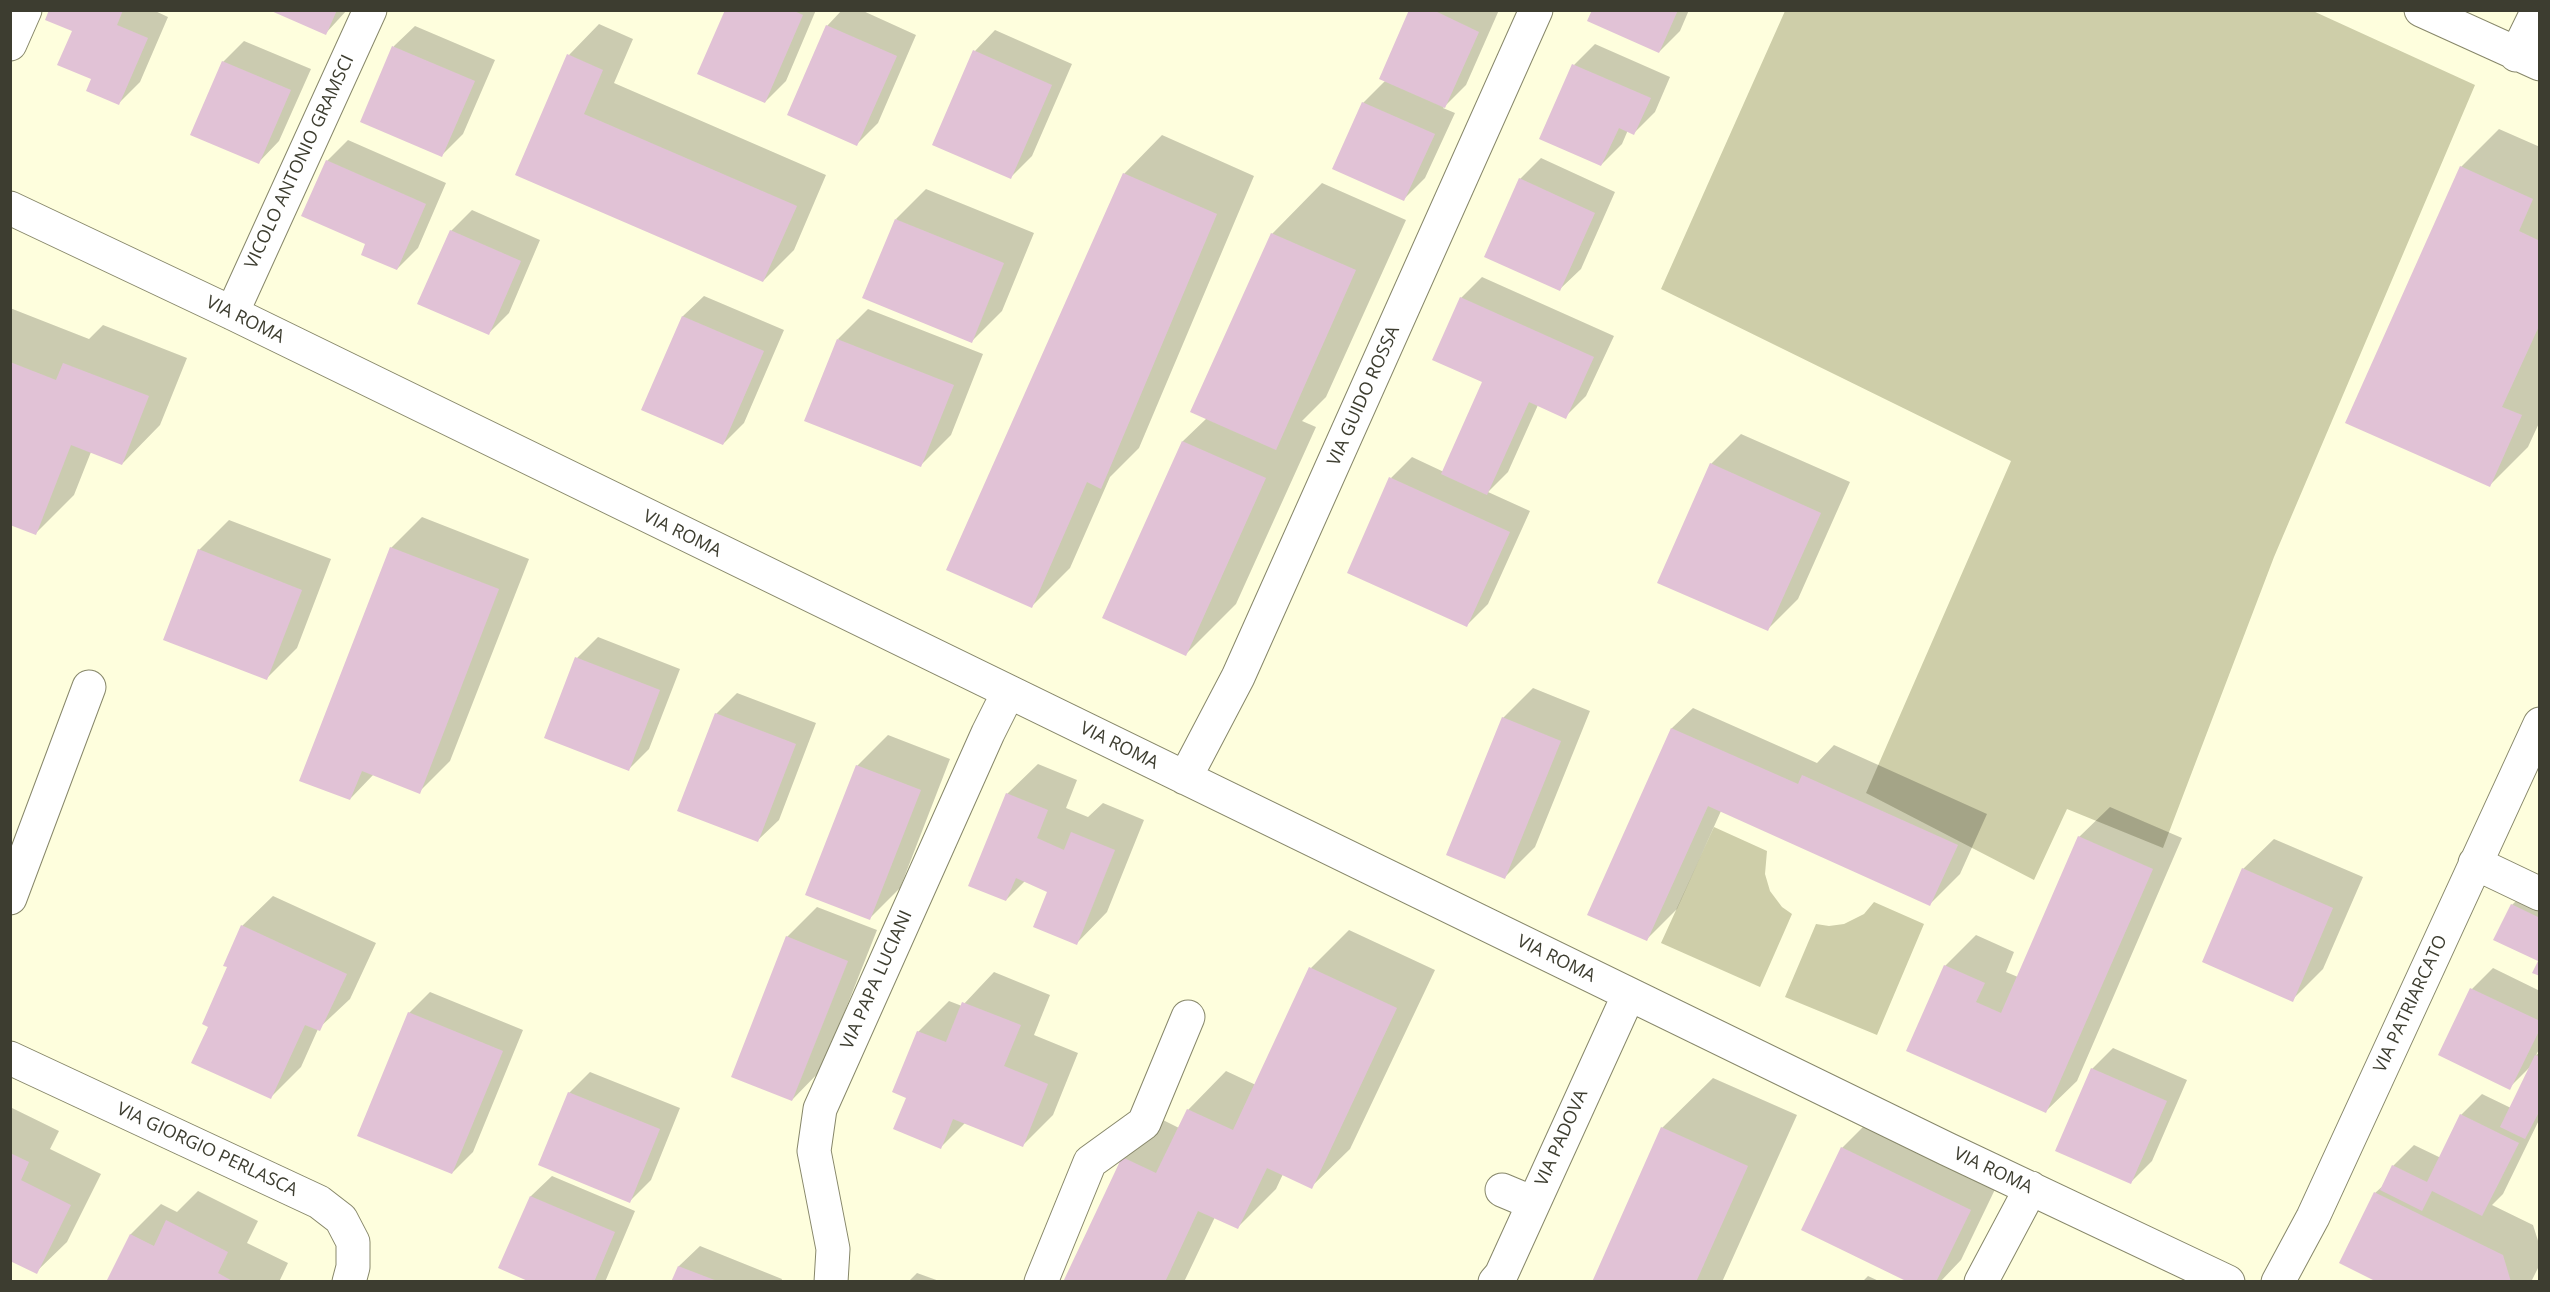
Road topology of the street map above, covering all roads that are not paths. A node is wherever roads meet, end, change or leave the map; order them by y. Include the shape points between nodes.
1 (25, 10) edge
2 (370, 10) edge
3 (1536, 10) edge
4 (2421, 10) edge
5 (2538, 10) edge
6 (10, 44) edge
7 (2528, 59) edge
8 (10, 208) edge
9 (232, 314) junction
10 (89, 687) dead end
11 (1008, 693) junction
12 (2540, 724) edge
13 (1185, 778) junction
14 (2475, 863) junction
15 (2540, 894) edge
16 (10, 898) edge
17 (1629, 994) junction
18 (1188, 1017) dead end
19 (10, 1058) edge
20 (2031, 1188) junction
21 (1502, 1190) dead end
22 (1533, 1203) junction
23 (349, 1281) edge
24 (831, 1281) edge
25 (1041, 1281) edge
26 (1496, 1281) edge
27 (1981, 1281) edge
28 (2228, 1281) edge
29 (2278, 1281) edge

1 - 6 street
2 - 9 street, VICOLO ANTONIO GRAMSCI
3 - 13 street, VIA GUIDO ROSSA via 1238,677
4 - 7 street
5 - 7 street
8 - 9 street, VIA ROMA
9 - 11 street, VIA ROMA
10 - 16 street
11 - 13 street, VIA ROMA
11 - 24 street, VIA PAPA LUCIANI via 820,1109 814,1151 833,1249
12 - 14 street, VIA PATRIARCATO
13 - 17 street, VIA ROMA
14 - 15 street
14 - 29 street, VIA PATRIARCATO via 2313,1217
17 - 20 street, VIA ROMA
17 - 22 street, VIA PADOVA
18 - 25 street via 1143,1123 1090,1162
19 - 23 street, VIA GIORGIO PERLASCA via 318,1202 341,1220 353,1242
20 - 27 street
20 - 28 street, VIA ROMA
21 - 22 street
22 - 26 street, VIA PADOVA

